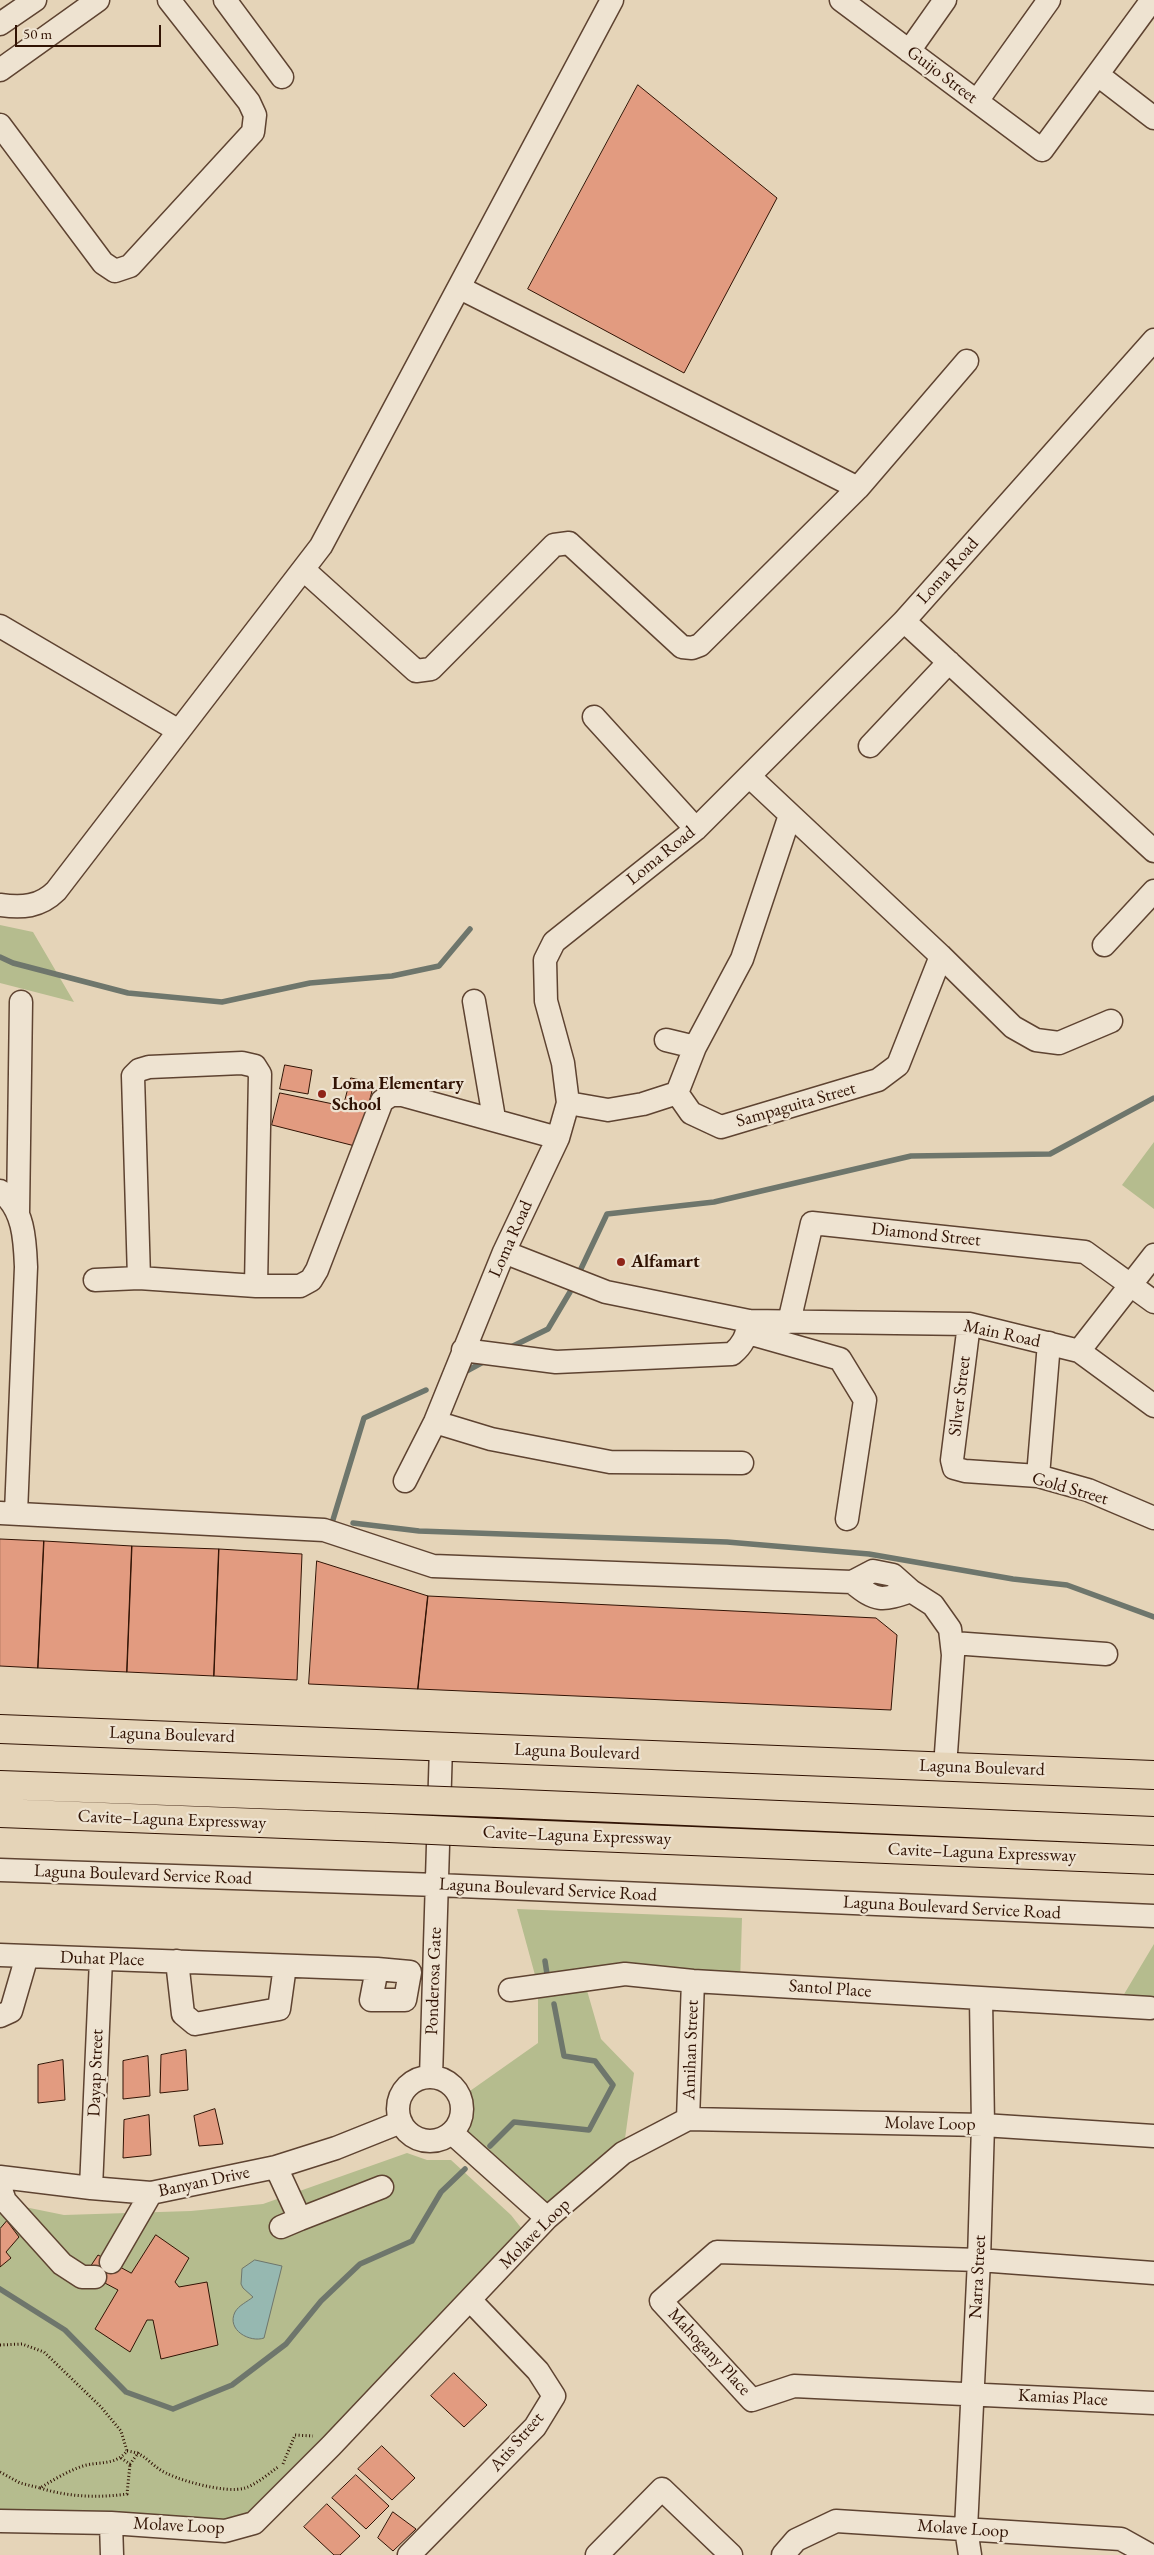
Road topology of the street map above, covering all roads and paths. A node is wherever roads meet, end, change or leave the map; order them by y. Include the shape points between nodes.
1 (34, 0) edge
2 (98, 0) edge
3 (169, 0) edge
4 (225, 0) edge
5 (612, 0) edge
6 (841, 0) edge
7 (945, 0) edge
8 (1049, 0) edge
9 (1152, 0) edge
10 (0, 24) edge
11 (909, 51) junction
12 (0, 70) edge
13 (1098, 76) junction
14 (282, 77) dead end
15 (977, 101) junction
16 (1154, 118) edge
17 (0, 125) edge
18 (460, 288) junction
19 (1154, 340) edge
20 (967, 361) dead end
21 (858, 488) junction
22 (304, 570) junction
23 (904, 621) junction
24 (0, 626) edge
25 (949, 662) junction
26 (594, 717) dead end
27 (179, 731) junction
28 (870, 746) dead end
29 (749, 776) junction
30 (790, 815) junction
31 (696, 829) junction
32 (1154, 851) edge
33 (1154, 891) edge
34 (0, 905) edge
35 (1104, 945) dead end
36 (942, 956) junction
37 (474, 1001) dead end
38 (21, 1002) dead end
39 (1111, 1021) dead end
40 (666, 1040) dead end
41 (695, 1047) junction
42 (677, 1093) junction
43 (568, 1103) junction
44 (494, 1118) junction
45 (558, 1138) junction
46 (0, 1191) edge
47 (18, 1213) junction
48 (504, 1252) junction
49 (1154, 1255) edge
50 (139, 1278) junction
51 (95, 1280) dead end
52 (256, 1286) junction
53 (1132, 1286) junction
54 (1154, 1302) edge
55 (780, 1322) junction
56 (969, 1324) junction
57 (748, 1327) junction
58 (1049, 1343) junction
59 (464, 1350) junction
60 (1079, 1352) junction
61 (1154, 1406) edge
62 (435, 1422) junction
63 (742, 1463) dead end
64 (954, 1468) joint
65 (1038, 1476) junction
66 (405, 1481) dead end
67 (8, 1513) edge
68 (1154, 1518) edge
69 (847, 1519) dead end
70 (953, 1643) junction
71 (1106, 1654) dead end
72 (0, 1728) edge
73 (442, 1746) junction
74 (945, 1767) junction
75 (1154, 1775) edge
76 (0, 1785) edge
77 (0, 1813) edge
78 (1154, 1831) edge
79 (1154, 1860) edge
80 (0, 1870) edge
81 (437, 1885) junction
82 (1154, 1916) edge
83 (0, 1955) edge
84 (27, 1956) junction
85 (101, 1958) junction
86 (177, 1962) junction
87 (285, 1966) junction
88 (377, 1969) dead end
89 (693, 1980) junction
90 (510, 1990) dead end
91 (981, 1999) junction
92 (1150, 2008) dead end
93 (0, 2016) edge
94 (431, 2077) junction
95 (688, 2119) junction
96 (401, 2122) junction
97 (983, 2125) junction
98 (452, 2133) junction
99 (1154, 2136) edge
100 (276, 2167) junction
101 (0, 2177) edge
102 (0, 2187) edge
103 (382, 2187) dead end
104 (91, 2188) junction
105 (151, 2193) junction
106 (547, 2218) junction
107 (979, 2260) junction
108 (1154, 2273) edge
109 (471, 2301) junction
110 (0, 2345) edge
111 (972, 2393) junction
112 (1154, 2402) edge
113 (331, 2446) junction
114 (127, 2451) junction
115 (139, 2452) junction
116 (121, 2458) junction
117 (130, 2464) junction
118 (0, 2472) edge
119 (40, 2488) junction
120 (0, 2520) edge
121 (111, 2523) junction
122 (966, 2529) junction
123 (112, 2555) edge
124 (409, 2555) edge
125 (597, 2555) edge
126 (731, 2555) edge
127 (783, 2555) edge
128 (970, 2555) edge
129 (1150, 2555) edge

1 - 10 street
2 - 12 street
3 - 17 street via 249,102 255,115 253,132 130,266 115,271 103,263
4 - 14 street
5 - 18 street
6 - 11 street, Guijo Street
7 - 11 street
8 - 15 street
9 - 13 street
11 - 15 street, Guijo Street
13 - 15 street, Guijo Street via 1042,150
13 - 16 street
18 - 21 street
18 - 22 street via 331,529
19 - 23 street, Loma Road
20 - 21 street
21 - 22 street via 700,645 692,648 682,647 569,543 554,545 430,669 423,672 416,671
22 - 27 street
23 - 25 street
23 - 29 street, Loma Road
24 - 27 street
25 - 28 street
25 - 32 street
26 - 31 street
27 - 34 street via 56,891 31,906
29 - 30 street
29 - 31 street, Loma Road
30 - 36 street
30 - 41 street via 742,959
31 - 43 street, Loma Road via 554,942 545,960 546,1001 563,1063
33 - 35 street
36 - 39 street via 1013,1027 1036,1040 1059,1043
36 - 42 street, Sampaguita Street via 898,1065 878,1080 720,1127 691,1113
37 - 44 street
38 - 47 street
40 - 41 street
41 - 42 street
42 - 43 street via 643,1104 608,1110
43 - 45 street, Loma Road
44 - 45 street
44 - 52 street via 402,1095 391,1095 382,1101 311,1280 300,1286
45 - 48 street, Loma Road
46 - 47 street
47 - 67 street via 25,1238 26,1267
48 - 57 street via 606,1292
48 - 59 street, Loma Road
49 - 53 street
50 - 51 street
50 - 52 street
50 - 52 street via 133,1076 149,1067 242,1063 255,1066 260,1074
53 - 54 street
53 - 55 street, Diamond Street via 1085,1252 812,1223
53 - 60 street
55 - 56 street, Main Road
55 - 57 street, Main Road
56 - 58 street, Main Road
56 - 64 street, Silver Street via 952,1460
57 - 59 street via 742,1346 732,1354 556,1362
57 - 69 street via 840,1359 865,1400
58 - 60 street, Main Road
58 - 65 street
59 - 62 street, Loma Road
60 - 61 street, Main Road
62 - 63 street via 491,1439 610,1462
62 - 66 street, Loma Road
64 - 65 street, Gold Street
65 - 68 street, Gold Street via 1088,1490
67 - 70 street via 324,1530 433,1566 852,1582 868,1596 888,1599 911,1592 923,1597 943,1617
70 - 71 street
70 - 74 street
72 - 73 main road, Laguna Boulevard
73 - 74 main road, Laguna Boulevard
73 - 81 street, Ponderosa Gate
74 - 75 main road, Laguna Boulevard
76 - 78 main road, Cavite–Laguna Expressway, bridge
77 - 79 main road, Cavite–Laguna Expressway, bridge
80 - 81 street, Laguna Boulevard Service Road
81 - 82 street, Laguna Boulevard Service Road
81 - 94 street, Ponderosa Gate
83 - 84 street, Duhat Place
84 - 85 street, Duhat Place
84 - 93 street via 11,2011
85 - 86 street, Duhat Place
85 - 104 street, Dayap Street
86 - 87 street, Duhat Place
86 - 87 street via 183,2014 195,2024 280,2010
87 - 88 street, Duhat Place
89 - 90 street, Santol Place via 625,1974
89 - 91 street, Santol Place
89 - 95 street, Amihan Street
91 - 92 street, Santol Place
91 - 97 street, Narra Street
94 - 96 street via 416,2081 404,2091 399,2101
94 - 98 street via 449,2084 460,2098 461,2117
95 - 97 street, Molave Loop
95 - 106 street, Molave Loop via 623,2153
96 - 98 street via 406,2131 424,2140 434,2141
96 - 100 street, Banyan Drive
97 - 99 street, Molave Loop
97 - 107 street, Narra Street
98 - 106 street
100 - 103 street via 290,2223
100 - 105 street, Banyan Drive
101 - 104 street, Banyan Drive
102 - 105 street via 5,2201 62,2264 82,2278 103,2270
104 - 105 street, Banyan Drive
106 - 109 street, Molave Loop
107 - 108 street
107 - 111 street, Narra Street
107 - 111 street, Mahogany Place via 718,2252 662,2301 752,2400 794,2386
109 - 113 street, Molave Loop
109 - 124 street, Atis Street via 538,2371 554,2396 535,2427
110 - 114 path via 22,2344 44,2352 101,2407 121,2431
111 - 112 street, Kamias Place
111 - 122 street, Narra Street
113 - 115 path via 322,2436 295,2435 283,2464 244,2488 220,2488 192,2482 160,2470
113 - 121 street, Molave Loop via 254,2523 225,2531
114 - 115 path
114 - 116 path
115 - 117 path
116 - 117 path
116 - 119 path via 103,2464 84,2465
117 - 119 path via 127,2494 78,2496
118 - 119 path via 20,2483
120 - 121 street, Molave Loop
121 - 123 street
122 - 127 street, Molave Loop via 836,2521 796,2540
122 - 128 street, Narra Street
122 - 129 street, Molave Loop via 1121,2539
125 - 126 street via 662,2489

